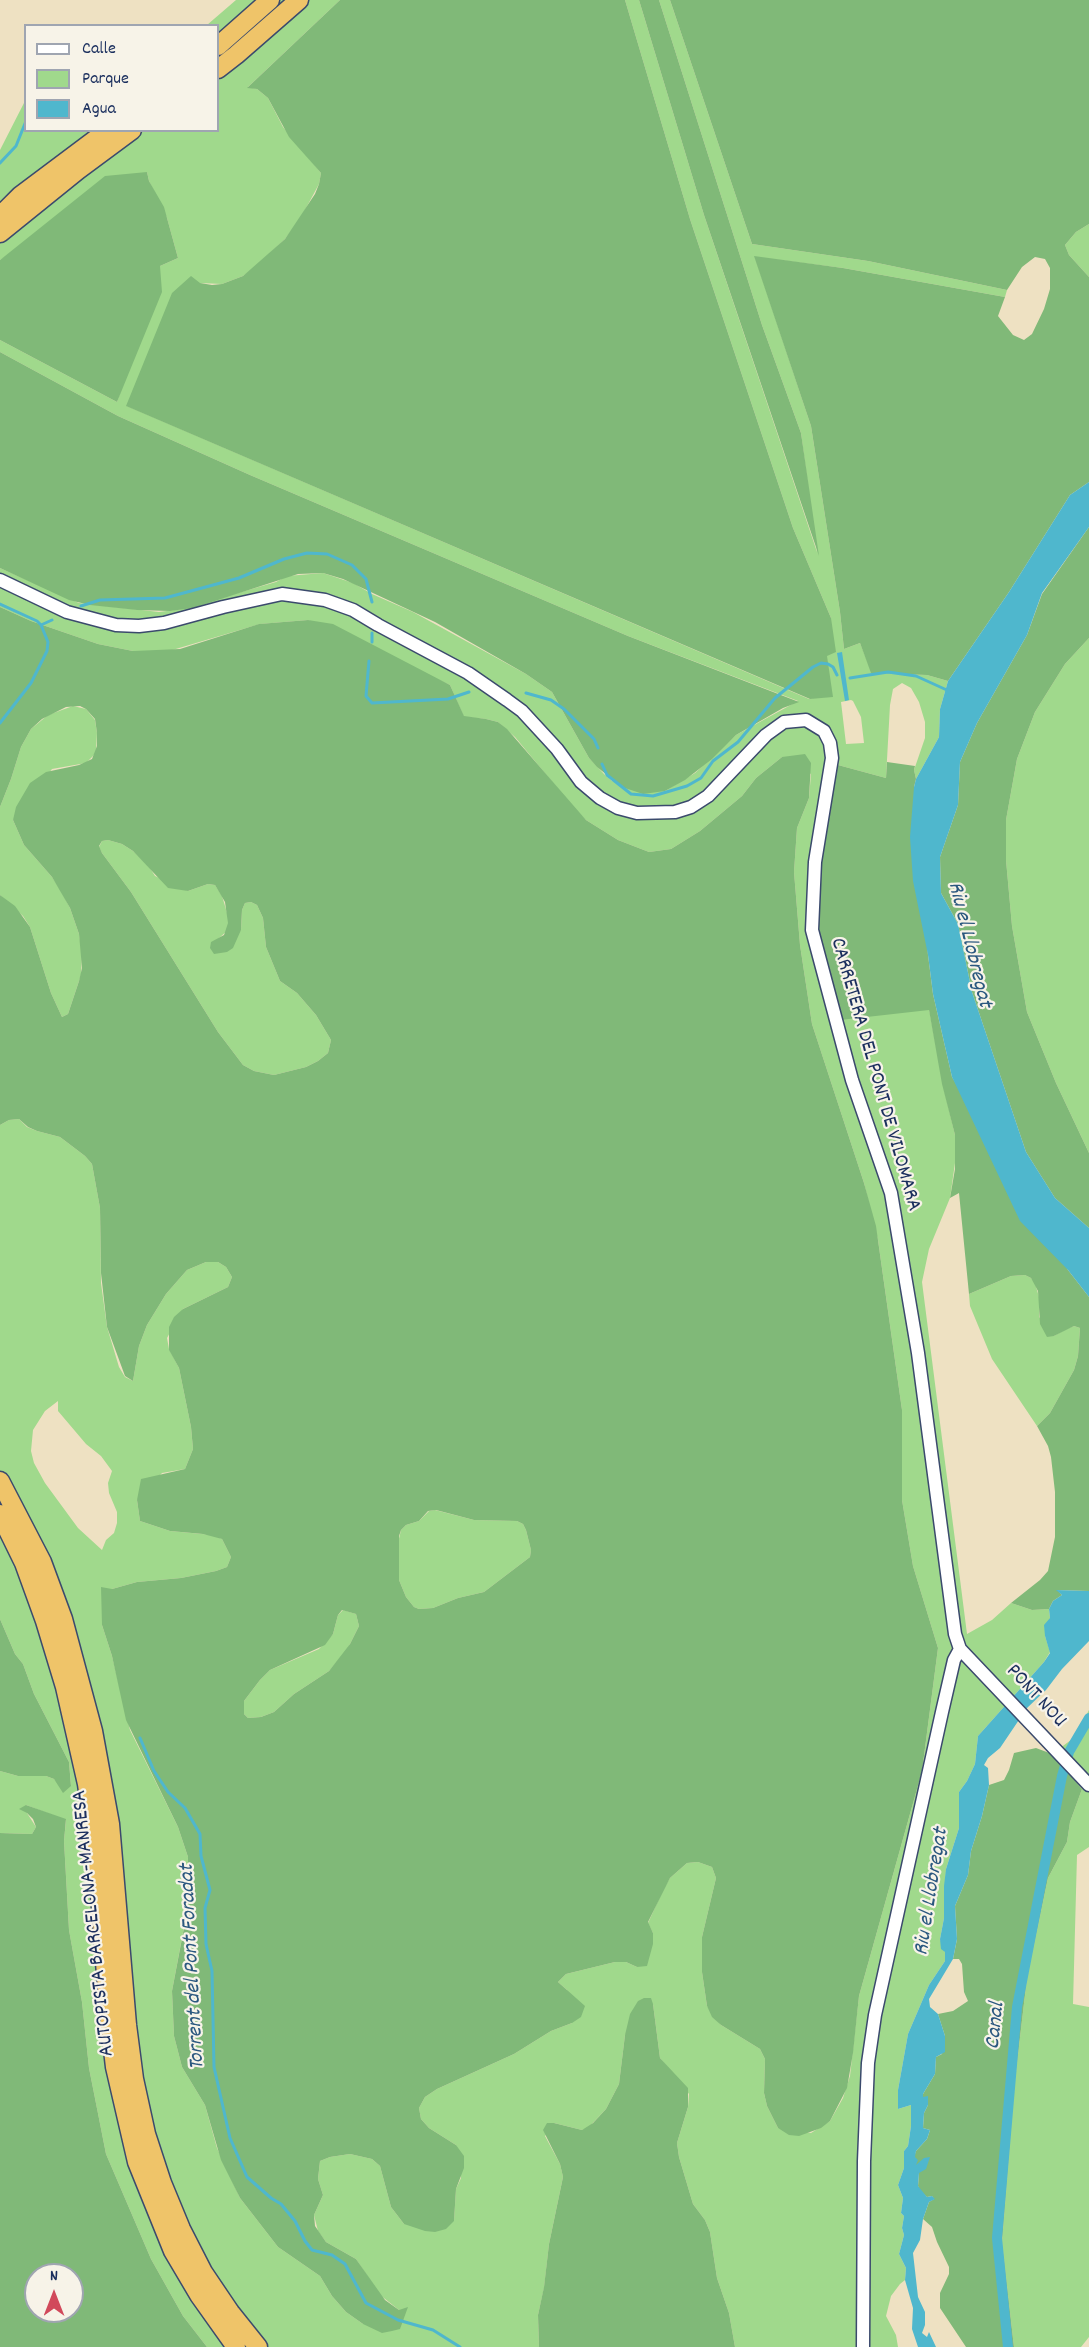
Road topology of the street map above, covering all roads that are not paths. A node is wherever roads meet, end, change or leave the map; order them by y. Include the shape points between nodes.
1 (270, 0) edge
2 (298, 0) edge
3 (219, 45) edge
4 (219, 68) edge
5 (105, 132) edge
6 (129, 132) edge
7 (0, 216) edge
8 (0, 233) edge
9 (0, 580) edge
10 (0, 1481) edge
11 (0, 1515) edge
12 (963, 1651) junction
13 (1089, 1785) edge
14 (236, 2347) edge
15 (258, 2347) edge
16 (863, 2347) edge

1 - 3 highway
2 - 4 highway
5 - 7 highway via 20,196
6 - 8 highway
9 - 12 street, CARRETERA DEL PONT DE VILOMARA via 67,612 116,626 164,623 282,594 325,600 353,610 507,700 557,749 580,782 618,808 637,813 665,813 691,807 708,796 766,735 784,722 806,720 824,731 832,758 815,862 812,930 852,1080 891,1193 918,1353 951,1619
10 - 15 highway, AUTOPISTA BARCELONA-MANRESA via 42,1562 63,1619 93,1731 110,1824 129,2036 146,2134 181,2229 203,2272
11 - 14 highway, AUTOPISTA BARCELONA-MANRESA via 24,1563 45,1621 85,1774 97,1855 115,2067 137,2162 173,2251
12 - 13 street, PONT NOU
12 - 16 street via 954,1660 942,1712 875,2015 868,2063

